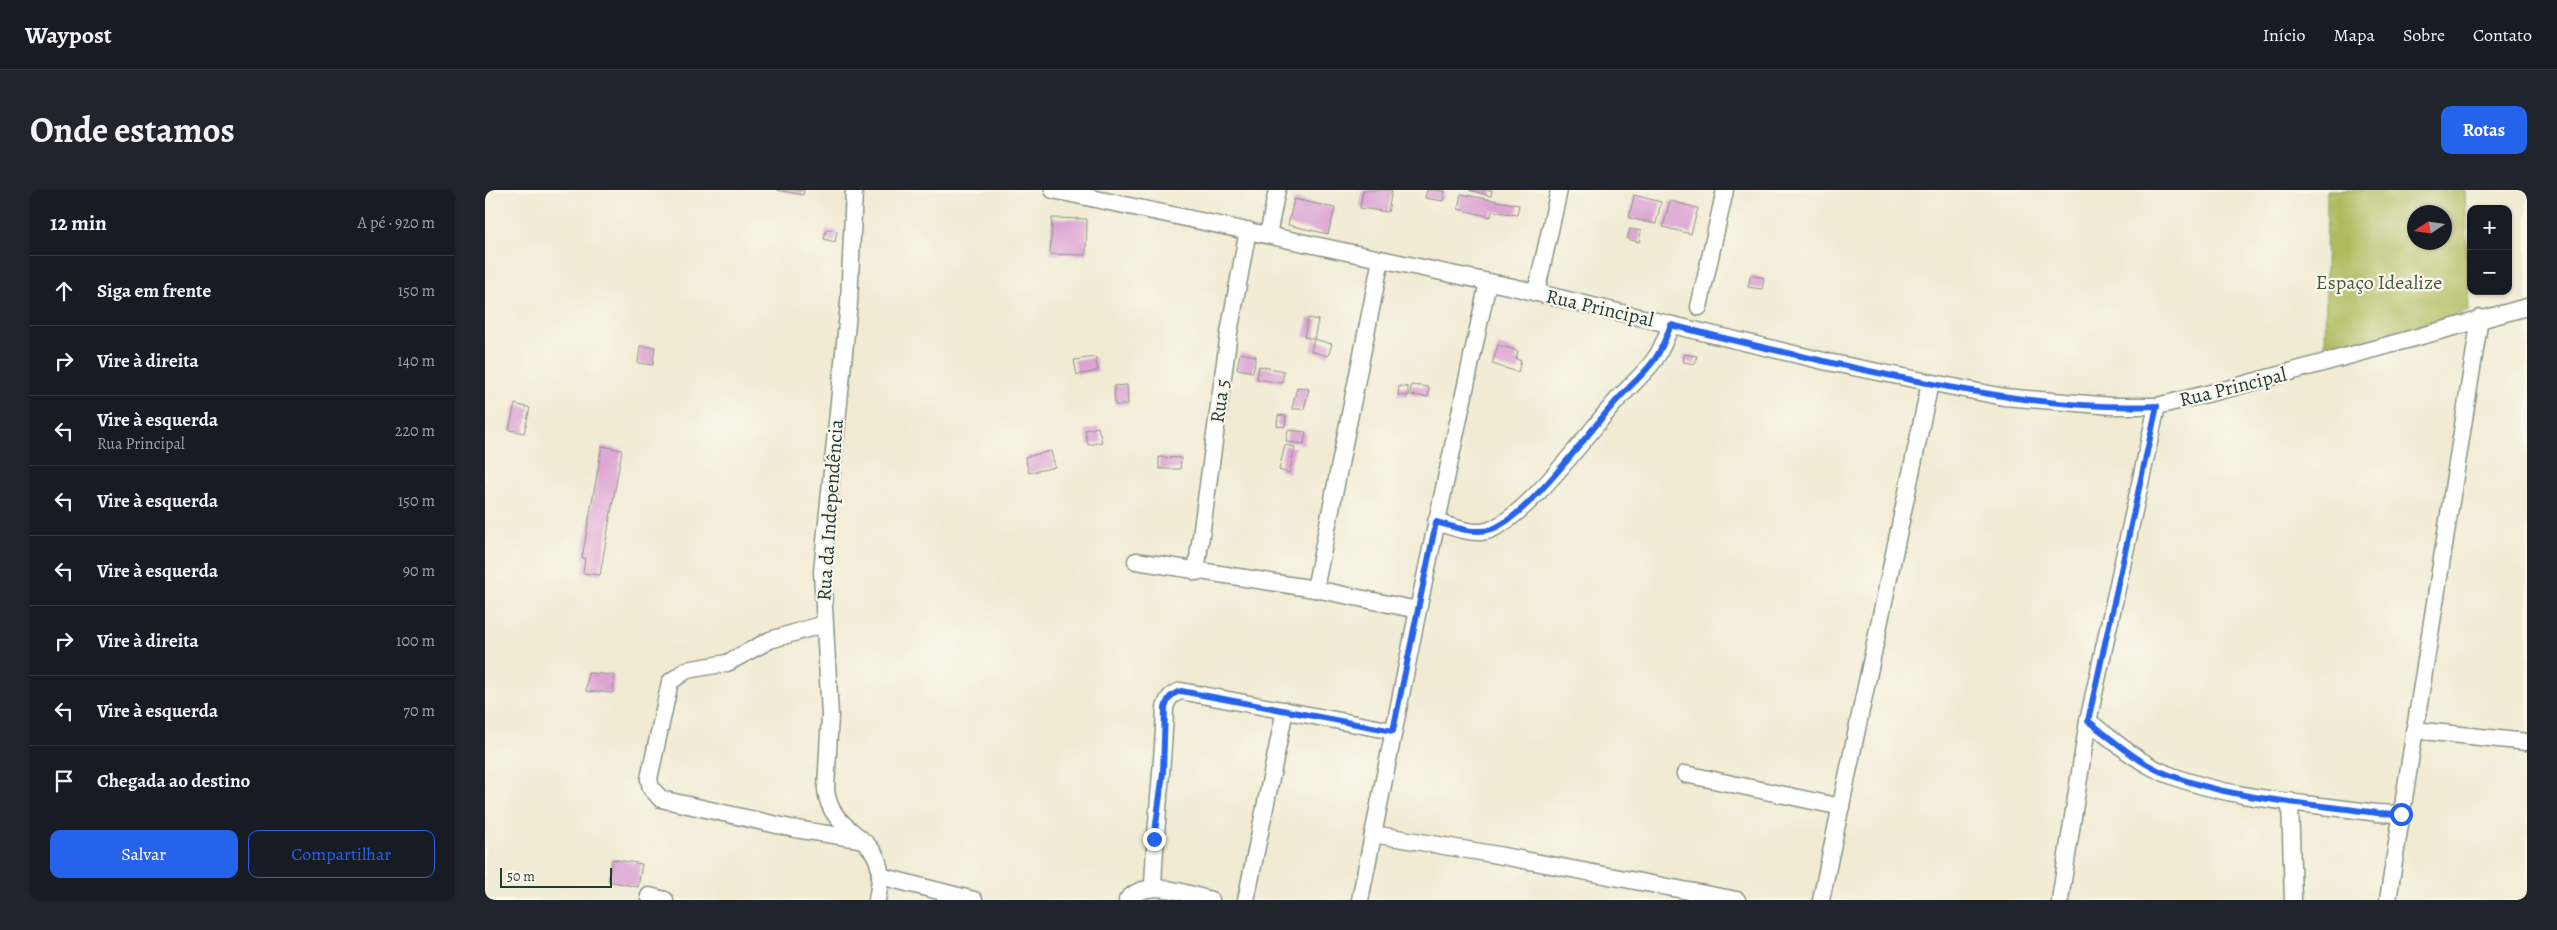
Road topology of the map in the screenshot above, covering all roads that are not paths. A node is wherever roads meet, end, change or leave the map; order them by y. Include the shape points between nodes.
1 (854, 190) edge
2 (1053, 190) edge
3 (1277, 190) edge
4 (1559, 190) edge
5 (1725, 190) edge
6 (1075, 192) edge
7 (1248, 230) junction
8 (1268, 235) junction
9 (1381, 259) junction
10 (1488, 282) junction
11 (1537, 293) junction
12 (1699, 307) junction
13 (2527, 307) edge
14 (2480, 318) junction
15 (1675, 326) junction
16 (1713, 336) junction
17 (1931, 383) junction
18 (2157, 406) junction
19 (1436, 522) junction
20 (1136, 561) dead end
21 (1196, 572) junction
22 (1315, 589) junction
23 (1418, 610) junction
24 (824, 624) junction
25 (1285, 710) junction
26 (2088, 721) junction
27 (2414, 730) junction
28 (1393, 731) junction
29 (2527, 742) edge
30 (1685, 774) dead end
31 (2290, 801) junction
32 (1841, 807) junction
33 (2401, 814) junction
34 (1373, 834) junction
35 (859, 839) junction
36 (880, 876) junction
37 (1153, 887) junction
38 (877, 900) edge
39 (974, 900) edge
40 (1127, 900) edge
41 (1211, 900) edge
42 (1246, 900) edge
43 (1360, 900) edge
44 (1737, 900) edge
45 (1821, 900) edge
46 (2060, 900) edge
47 (2293, 900) edge
48 (2388, 900) edge

1 - 24 street, Rua da Independência via 849,304 822,571
2 - 6 street, Rua Principal
3 - 8 street
4 - 11 street
5 - 12 street
6 - 7 street, Rua Principal
7 - 8 street, Rua Principal
7 - 21 street, Rua 5 via 1229,333
8 - 9 street, Rua Principal
9 - 10 street, Rua Principal
9 - 22 street
10 - 11 street, Rua Principal
10 - 19 street
11 - 15 street, Rua Principal
12 - 15 street
12 - 16 street
13 - 14 street, Rua Principal
14 - 18 street, Rua Principal
14 - 27 street
15 - 16 street, Rua Principal
15 - 19 street via 1642,375 1612,405 1535,496 1510,518 1481,532
16 - 17 street, Rua Principal
17 - 18 street, Rua Principal via 2004,397 2112,406
17 - 32 street
18 - 26 street
19 - 23 street
20 - 21 street
21 - 22 street
22 - 23 street
23 - 28 street
24 - 35 street, Rua da Independência via 830,715 827,800 832,811
24 - 35 street via 769,640 727,663 687,670 676,676 670,682 649,779 651,788 661,799 795,829
25 - 28 street
25 - 37 street via 1181,691 1168,698 1154,839
25 - 42 street
26 - 31 street via 2165,774 2213,790
26 - 46 street
27 - 29 street
27 - 33 street
28 - 34 street
30 - 32 street
31 - 33 street
31 - 47 street
32 - 45 street
33 - 48 street
34 - 43 street
34 - 44 street
35 - 36 street, Rua da Independência via 873,850
36 - 38 street, Rua da Independência
36 - 39 street
37 - 40 street via 1133,893
37 - 41 street

